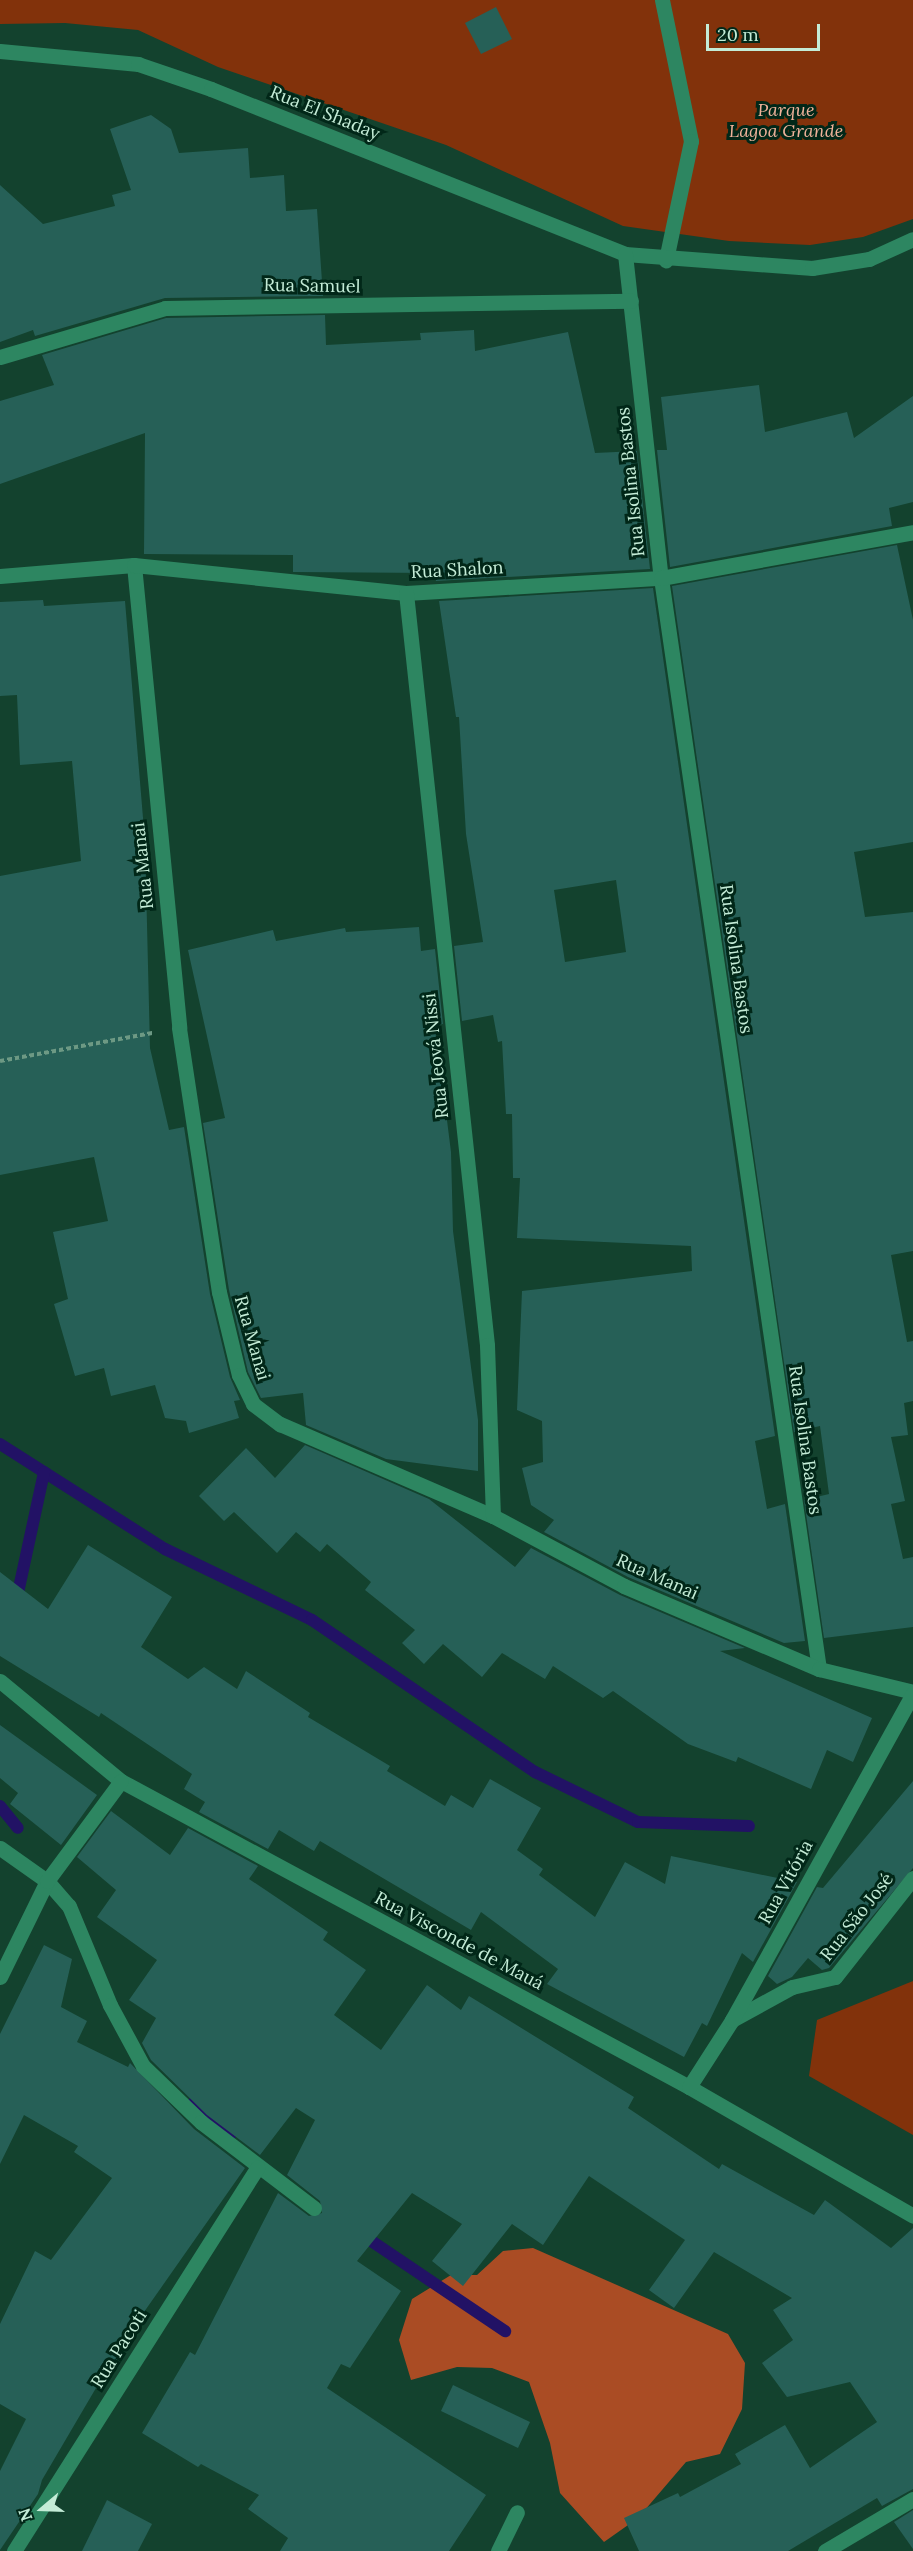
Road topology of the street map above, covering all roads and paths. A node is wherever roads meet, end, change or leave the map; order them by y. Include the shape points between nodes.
1 (662, 0) edge
2 (0, 51) edge
3 (913, 239) edge
4 (625, 254) junction
5 (666, 260) junction
6 (631, 301) junction
7 (0, 357) edge
8 (913, 532) edge
9 (134, 565) junction
10 (0, 576) edge
11 (662, 578) junction
12 (405, 593) junction
13 (179, 1028) junction
14 (0, 1061) edge
15 (493, 1516) junction
16 (819, 1669) junction
17 (0, 1681) edge
18 (913, 1693) edge
19 (121, 1780) junction
20 (0, 1848) edge
21 (913, 1878) edge
22 (47, 1881) junction
23 (0, 1977) edge
24 (732, 2020) junction
25 (689, 2087) junction
26 (257, 2168) junction
27 (314, 2208) dead end
28 (913, 2217) edge
29 (913, 2499) edge
30 (517, 2512) dead end
31 (14, 2551) edge
32 (498, 2551) edge
33 (825, 2551) edge

1 - 5 street via 691,141
2 - 4 street, Rua El Shaday via 138,64
3 - 5 street via 869,259 812,268
4 - 5 street
4 - 6 street, Rua Isolina Bastos
6 - 7 street, Rua Samuel via 165,308 94,325
6 - 11 street, Rua Isolina Bastos
8 - 11 street, Rua Shalon
9 - 10 street, Rua Shalon
9 - 12 street, Rua Shalon
9 - 13 street, Rua Manai
11 - 12 street, Rua Shalon
11 - 16 street, Rua Isolina Bastos
12 - 15 street, Rua Jeová Nissi via 487,1346
13 - 14 path
13 - 15 street, Rua Manai via 219,1292 239,1375 253,1404 279,1424
15 - 16 street, Rua Manai via 624,1586
16 - 18 street, Rua Manai
17 - 19 street, Rua Visconde de Mauá
18 - 24 street, Rua Vitória
19 - 22 street
19 - 25 street, Rua Visconde de Mauá
20 - 22 street
21 - 24 street, Rua São José via 835,1977 792,1987
22 - 23 street
22 - 26 street via 69,1906 110,2005 143,2066
24 - 25 street, Rua Vitória
25 - 28 street, Rua Visconde de Mauá
26 - 27 street
26 - 31 street, Rua Pacoti
29 - 33 street
30 - 32 street

